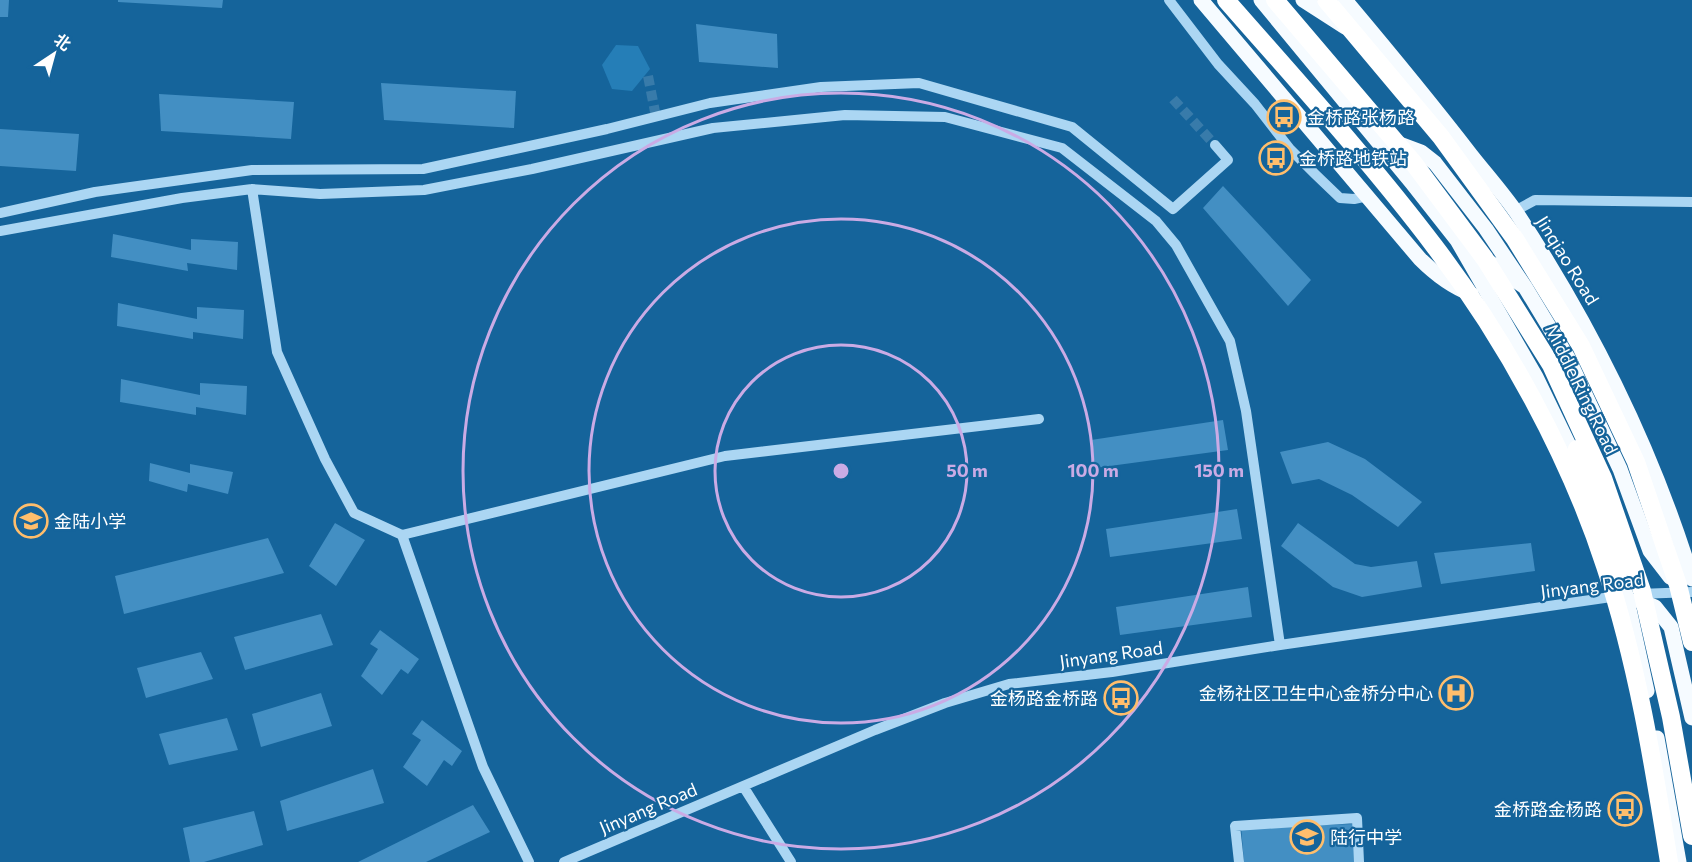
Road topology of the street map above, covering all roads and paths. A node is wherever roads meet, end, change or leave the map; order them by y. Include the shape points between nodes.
1 (1169, 0) edge
2 (1201, 0) edge
3 (1226, 0) edge
4 (1261, 0) edge
5 (1275, 0) edge
6 (1303, 0) edge
7 (1326, 0) edge
8 (1345, 0) edge
9 (1393, 58) junction
10 (1371, 133) junction
11 (1215, 145) tunnel mouth
12 (252, 189) junction
13 (1368, 196) junction
14 (1692, 202) edge
15 (1515, 211) junction
16 (0, 213) edge
17 (0, 231) edge
18 (1457, 240) junction
19 (1525, 287) junction
20 (1494, 304) junction
21 (1519, 312) junction
22 (1039, 419) dead end
23 (402, 535) junction
24 (1692, 579) edge
25 (1692, 591) edge
26 (1626, 595) junction
27 (1692, 642) edge
28 (1280, 645) junction
29 (1690, 699) edge
30 (1692, 718) edge
31 (1655, 776) junction
32 (743, 786) junction
33 (1692, 836) edge
34 (1676, 861) edge
35 (529, 862) edge
36 (564, 862) edge
37 (791, 862) edge
38 (1239, 862) edge
39 (1359, 862) edge

1 - 13 street via 1218,64 1323,182 1340,198
2 - 13 main road
3 - 31 highway via 1386,184 1478,308 1516,371 1578,492 1605,564 1625,632
4 - 10 main road
5 - 21 highway, Middle Ring Road via 1412,161
6 - 9 main road
7 - 27 highway, Middle Ring Road via 1441,137 1515,239 1581,346 1636,462 1678,585
8 - 9 main road, Jinqiao Road
9 - 15 main road, Jinqiao Road
10 - 18 main road
10 - 19 main road via 1436,163
11 - 16 street via 1228,160 1173,209 1072,127 919,83 821,87 710,103 423,169 252,170 95,192
12 - 17 street
12 - 23 street via 277,352 354,513
12 - 28 street via 320,194 424,190 713,128 845,115 945,117 1062,148 1156,221 1176,244 1230,341 1246,411
13 - 20 main road via 1434,273 1454,287
14 - 15 street via 1535,200
15 - 24 main road, Jinqiao Road via 1591,334 1648,454
18 - 19 main road
18 - 20 main road
19 - 25 main road via 1568,358 1620,469 1650,551 1670,577
20 - 26 main road via 1536,377 1587,484
21 - 31 highway via 1567,421 1608,534 1642,669
21 - 33 highway, Middle Ring Road via 1551,365 1603,478 1642,591 1671,717
22 - 23 street via 725,456
23 - 35 street via 483,767
25 - 26 street, Jinyang Road
26 - 28 street, Jinyang Road
26 - 29 main road via 1655,607 1671,627
26 - 34 main road via 1665,780
28 - 32 street, Jinyang Road via 1009,684 945,703
29 - 30 main road
31 - 34 highway
32 - 36 street, Jinyang Road
32 - 37 street
38 - 39 street via 1235,826 1358,818

